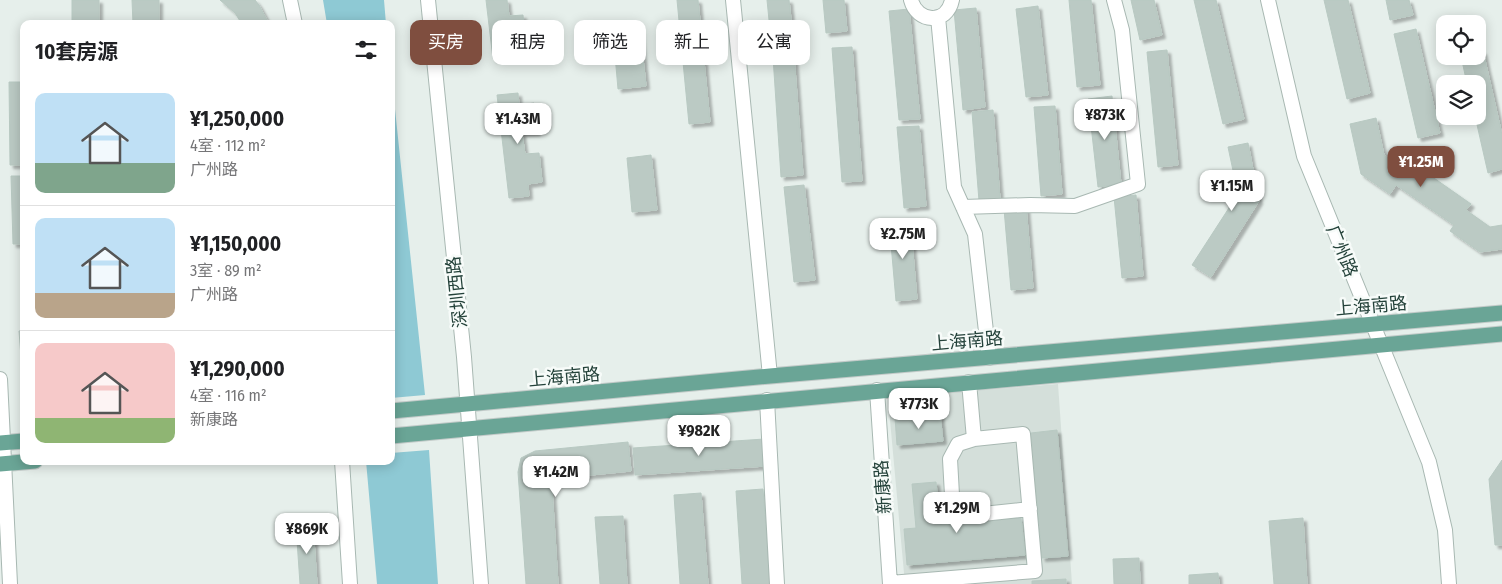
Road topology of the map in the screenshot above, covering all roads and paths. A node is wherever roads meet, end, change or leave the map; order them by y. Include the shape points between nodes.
1 (290, 0) edge
2 (428, 0) edge
3 (733, 0) edge
4 (911, 0) edge
5 (952, 0) edge
6 (1114, 0) edge
7 (1268, 0) edge
8 (938, 17) junction
9 (294, 20) edge
10 (963, 207) junction
11 (1502, 313) edge
12 (1372, 325) junction
13 (1502, 334) edge
14 (1381, 345) junction
15 (989, 358) junction
16 (770, 376) junction
17 (0, 379) edge
18 (969, 382) junction
19 (877, 390) junction
20 (767, 400) junction
21 (468, 405) junction
22 (395, 411) edge
23 (469, 429) junction
24 (395, 436) edge
25 (974, 439) junction
26 (20, 441) edge
27 (1, 443) edge
28 (20, 462) edge
29 (2, 464) edge
30 (342, 465) edge
31 (1030, 509) junction
32 (10, 584) edge
33 (350, 584) edge
34 (481, 584) edge
35 (777, 584) edge
36 (890, 584) edge
37 (1449, 584) edge

1 - 9 street
2 - 21 street, 深圳西路
3 - 16 street
4 - 8 street via 913,8 924,17
5 - 8 street via 949,10
6 - 10 street via 1122,30 1138,184 1075,206
7 - 12 street, 广州路 via 1304,156
8 - 10 street via 954,187
10 - 15 street via 975,234
11 - 12 main road, 上海南路
12 - 14 street, 广州路
12 - 15 main road, 上海南路
13 - 14 main road
14 - 18 main road
14 - 37 street, 广州路 via 1429,462 1445,530
15 - 16 main road, 上海南路
16 - 21 main road, 上海南路
17 - 27 street
18 - 19 main road
18 - 25 street
19 - 20 main road
19 - 36 street, 新康路
20 - 23 main road
20 - 35 street
21 - 22 main road, 上海南路
21 - 23 street, 深圳西路
23 - 24 main road
23 - 34 street, 深圳西路
25 - 31 street via 1022,434
25 - 31 street via 958,444 950,459 952,513 964,516
26 - 27 main road
27 - 29 street
28 - 29 main road
29 - 32 street
30 - 33 street
31 - 36 street via 1035,570

